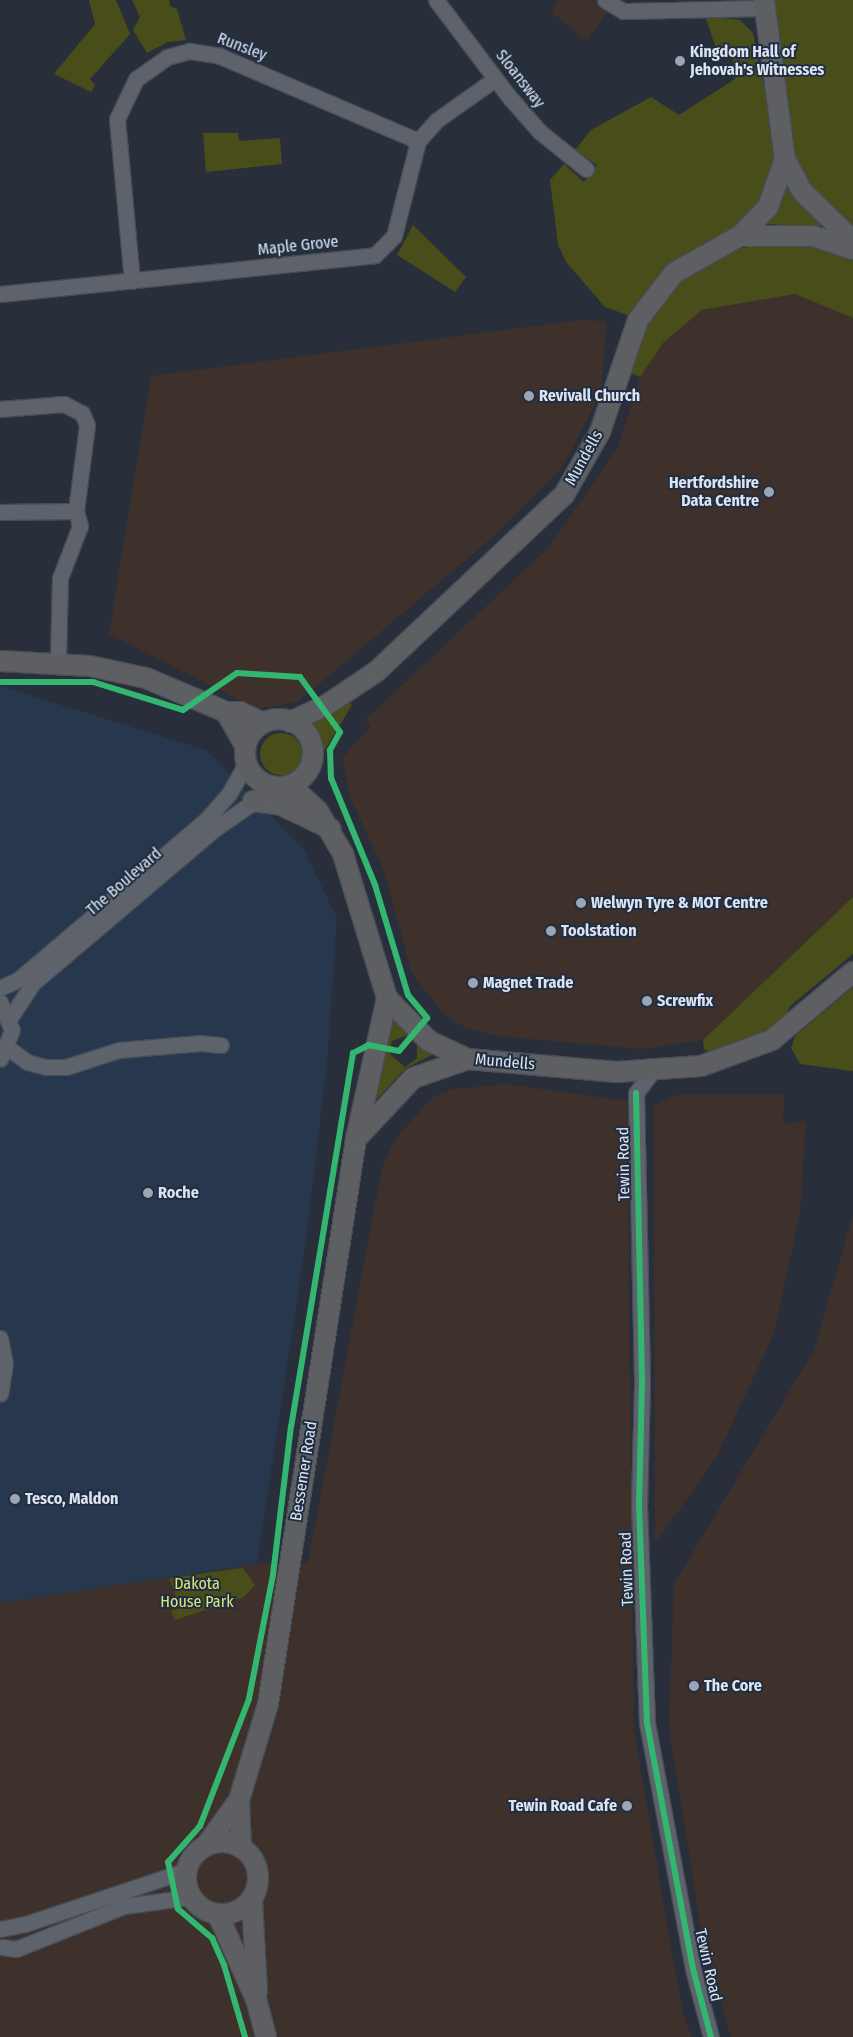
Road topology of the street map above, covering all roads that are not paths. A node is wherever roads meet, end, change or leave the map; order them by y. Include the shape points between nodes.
1 (436, 0) edge
2 (606, 0) edge
3 (765, 4) edge
4 (495, 79) junction
5 (418, 141) junction
6 (785, 160) junction
7 (586, 169) dead end
8 (740, 236) junction
9 (853, 241) edge
10 (853, 249) edge
11 (132, 281) junction
12 (0, 294) edge
13 (0, 409) edge
14 (76, 511) junction
15 (0, 512) edge
16 (0, 661) edge
17 (58, 662) junction
18 (226, 712) junction
19 (290, 722) junction
20 (264, 723) junction
21 (246, 755) junction
22 (282, 786) junction
23 (253, 801) junction
24 (331, 829) junction
25 (853, 972) edge
26 (0, 988) edge
27 (387, 998) junction
28 (0, 1002) edge
29 (10, 1018) junction
30 (221, 1046) dead end
31 (4, 1054) edge
32 (468, 1059) junction
33 (616, 1072) junction
34 (652, 1072) junction
35 (636, 1093) junction
36 (356, 1139) junction
37 (0, 1338) edge
38 (0, 1394) edge
39 (239, 1800) junction
40 (205, 1846) junction
41 (241, 1847) junction
42 (187, 1870) junction
43 (191, 1898) junction
44 (252, 1900) junction
45 (218, 1915) junction
46 (0, 1928) edge
47 (1, 1948) edge
48 (256, 1999) junction
49 (266, 2037) edge
50 (712, 2037) edge

1 - 4 street, Sloansway
2 - 3 street via 623,11
3 - 6 main road
4 - 5 street, Maple Grove via 437,120
4 - 7 street, Sloansway via 540,132
5 - 11 street, Maple Grove via 394,236 375,255
5 - 11 street, Runsley via 220,56 190,51 167,57 136,79 117,120
6 - 8 main road via 768,207
6 - 9 main road via 802,191
8 - 10 main road, Mundells via 813,236
8 - 19 main road, Mundells via 674,274 652,297 628,343 600,432 564,494 376,670 325,706
11 - 12 street, Maple Grove
13 - 14 street via 64,404 82,413 87,425
14 - 15 street
14 - 17 street via 80,526 60,578
16 - 17 main road
17 - 18 main road via 146,678
18 - 20 main road via 240,712
18 - 21 main road
19 - 20 main road
19 - 22 main road via 303,729 313,753 308,771
20 - 21 main road via 250,735
21 - 22 main road via 256,779
21 - 26 street, The Boulevard via 229,794 207,819 19,980
22 - 23 street, The Boulevard
22 - 24 main road, Mundells
23 - 24 main road via 281,805
23 - 29 street, The Boulevard via 216,828 33,983
24 - 27 main road, Mundells via 356,887
25 - 34 main road, Mundells via 794,1026 762,1045 710,1064
27 - 32 main road, Mundells via 424,1038
27 - 36 main road, Bessemer Road
28 - 29 street
29 - 31 street
30 - 31 street via 201,1043 119,1050 59,1067
32 - 33 main road, Mundells
32 - 36 main road via 413,1078
33 - 34 main road, Mundells
33 - 35 street
34 - 35 street
35 - 50 street, Tewin Road via 642,1384 639,1505 647,1724 693,1969
36 - 39 main road, Bessemer Road via 268,1704
37 - 38 street via 5,1364
39 - 40 main road, Bessemer Road
39 - 41 main road, Bessemer Road
40 - 41 main road via 222,1842
40 - 42 main road
41 - 44 main road via 250,1855 259,1874
42 - 43 main road
42 - 46 street via 25,1924
43 - 45 main road via 204,1910
43 - 47 street via 124,1906 16,1949
44 - 45 main road via 241,1910
44 - 48 main road via 258,1982
45 - 48 main road
48 - 49 main road

